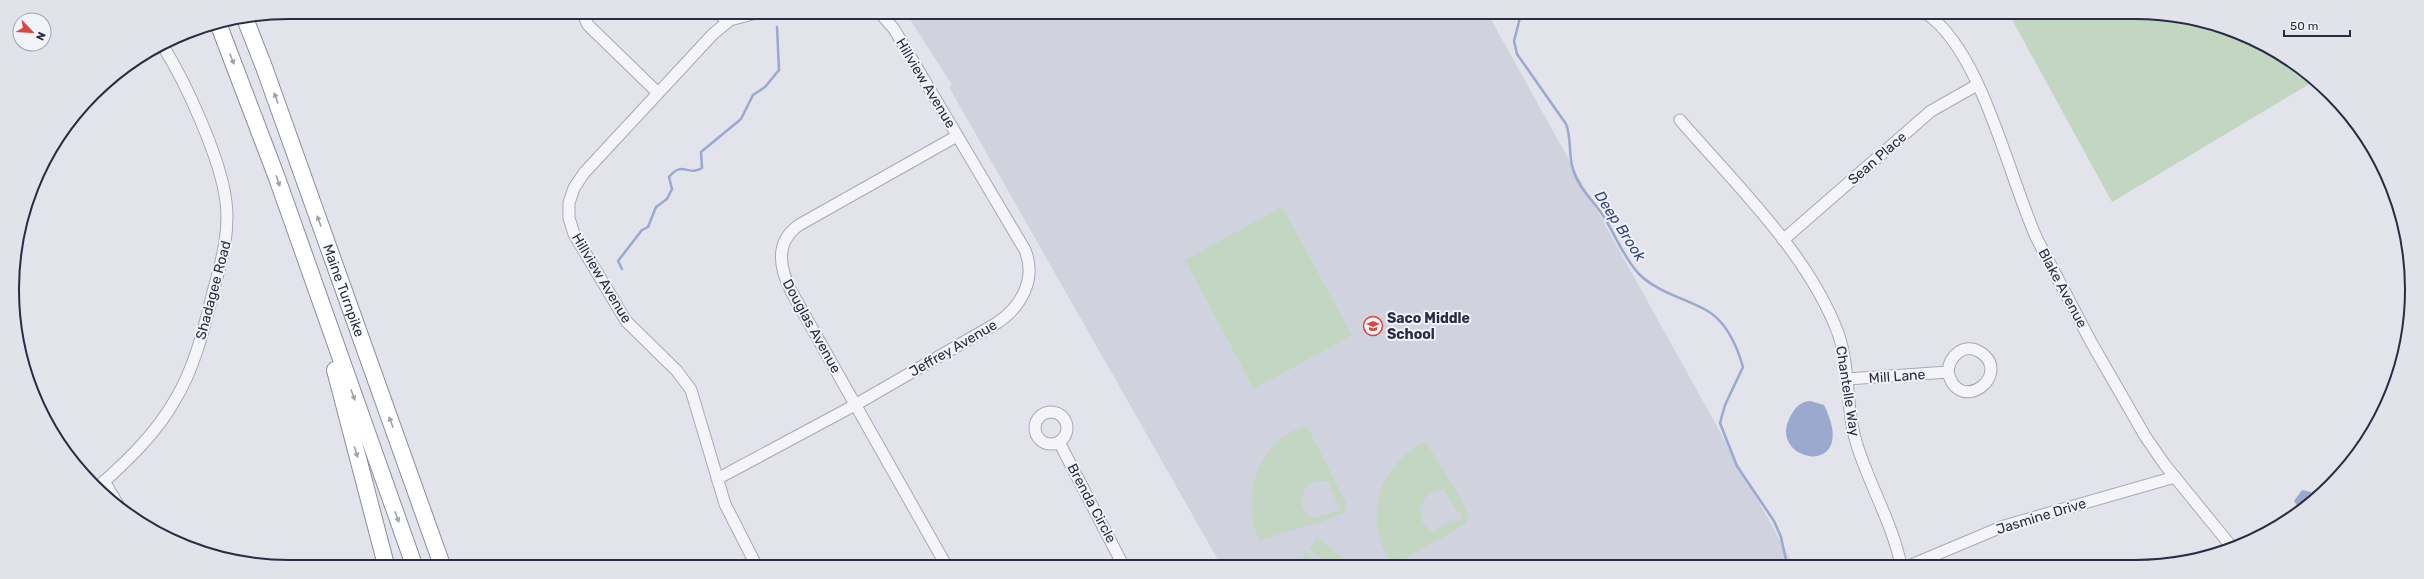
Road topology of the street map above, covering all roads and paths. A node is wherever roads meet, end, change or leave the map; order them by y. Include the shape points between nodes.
1 (585, 19) edge
2 (732, 19) edge
3 (885, 19) edge
4 (1933, 19) edge
5 (727, 21) joint
6 (246, 22) edge
7 (220, 28) edge
8 (165, 49) edge
9 (1977, 85) junction
10 (658, 92) junction
11 (1680, 120) dead end
12 (957, 136) junction
13 (1783, 240) junction
14 (317, 292) junction
15 (1948, 372) dead end
16 (1847, 380) junction
17 (855, 405) junction
18 (1059, 442) dead end
19 (401, 451) junction
20 (2176, 477) junction
21 (717, 479) junction
22 (101, 484) edge
23 (2229, 543) edge
24 (385, 560) edge
25 (412, 560) edge
26 (440, 560) edge
27 (451, 560) edge
28 (753, 560) edge
29 (943, 560) edge
30 (1120, 560) edge
31 (1900, 560) edge
32 (1923, 560) edge

1 - 10 street via 588,25
2 - 5 street, Hillview Avenue
3 - 12 street, Hillview Avenue via 894,29
4 - 9 street, Blake Avenue via 1944,29
5 - 10 street, Hillview Avenue
19 -> 6 highway, Maine Turnpike
7 -> 14 highway, Maine Turnpike
8 - 22 street, Shadagee Road via 181,77 222,179 227,203 227,236 202,332 181,389 156,428
9 - 13 street, Sean Place via 1931,111
9 - 20 street, Blake Avenue via 1988,108 2027,218 2050,265 2138,426 2154,451
10 - 21 street, Hillview Avenue via 581,177 571,196 569,218 582,250 626,320 677,371 691,390
11 - 13 street, Chantelle Way
12 - 17 street, Jeffrey Avenue via 1025,250 1029,269 1026,289 1016,307 997,323
12 - 17 street, Douglas Avenue via 799,224 789,233 782,246 780,262 786,281
13 - 16 street, Chantelle Way via 1807,271 1826,305 1842,346
14 -> 24 highway via 348,424
14 -> 25 highway, Maine Turnpike
15 - 16 street, Mill Lane
16 - 31 street, Chantelle Way via 1852,429 1894,536
17 - 21 street, Jeffrey Avenue
17 - 29 street, Douglas Avenue
18 - 30 street, Brenda Circle
19 - 26 highway, Maine Turnpike
19 - 27 highway
20 - 23 street, Blake Avenue
20 - 32 street, Jasmine Drive via 2004,526
21 - 28 street, Hillview Avenue via 725,504

